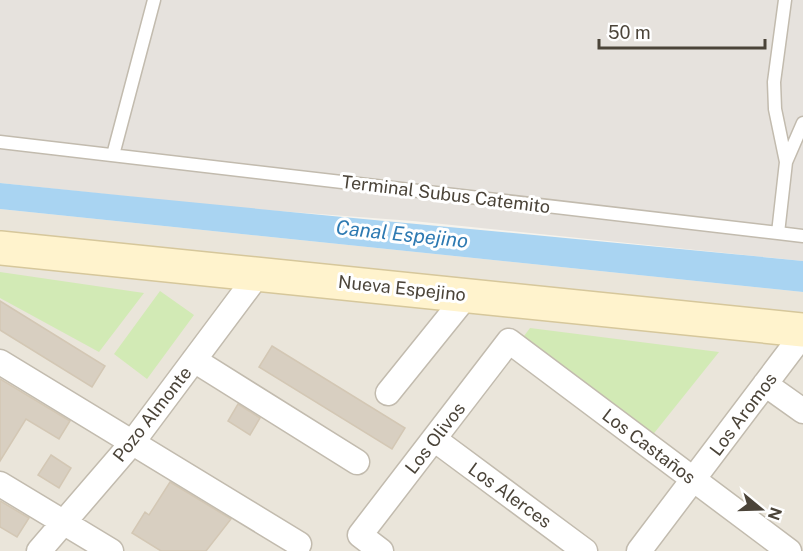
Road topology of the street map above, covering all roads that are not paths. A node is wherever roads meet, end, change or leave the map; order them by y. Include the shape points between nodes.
1 (154, 0) edge
2 (786, 0) edge
3 (803, 123) edge
4 (0, 142) edge
5 (113, 155) junction
6 (786, 162) junction
7 (778, 233) junction
8 (803, 236) edge
9 (0, 248) edge
10 (259, 273) junction
11 (467, 295) junction
12 (803, 332) edge
13 (509, 341) joint
14 (194, 360) junction
15 (0, 362) edge
16 (765, 384) junction
17 (388, 393) dead end
18 (803, 411) edge
19 (434, 439) junction
20 (132, 443) junction
21 (357, 462) dead end
22 (694, 480) junction
23 (0, 484) edge
24 (65, 523) junction
25 (299, 544) dead end
26 (39, 551) edge
27 (111, 551) edge
28 (381, 551) edge
29 (585, 551) edge
30 (639, 551) edge
31 (789, 551) edge

1 - 5 lane
2 - 6 lane via 774,82 775,109
3 - 6 lane
4 - 5 lane, Terminal Subus Catemito
5 - 7 lane, Terminal Subus Catemito
6 - 7 lane
7 - 8 lane, Terminal Subus Catemito
9 - 10 street, Nueva Espejino
10 - 11 street, Nueva Espejino
10 - 14 street, Pozo Almonte
11 - 12 street, Nueva Espejino
11 - 17 street
12 - 16 street, Los Aromos
13 - 19 street, Los Olivos
13 - 22 street, Los Castaños
14 - 20 street, Pozo Almonte
14 - 21 street
15 - 20 street
16 - 18 street
16 - 22 street, Los Aromos
19 - 28 street, Los Olivos via 360,535
19 - 29 street, Los Alerces
20 - 24 street, Pozo Almonte
20 - 25 street
22 - 30 street, Los Aromos
22 - 31 street, Los Castaños
23 - 24 street
24 - 26 street, Pozo Almonte
24 - 27 street

